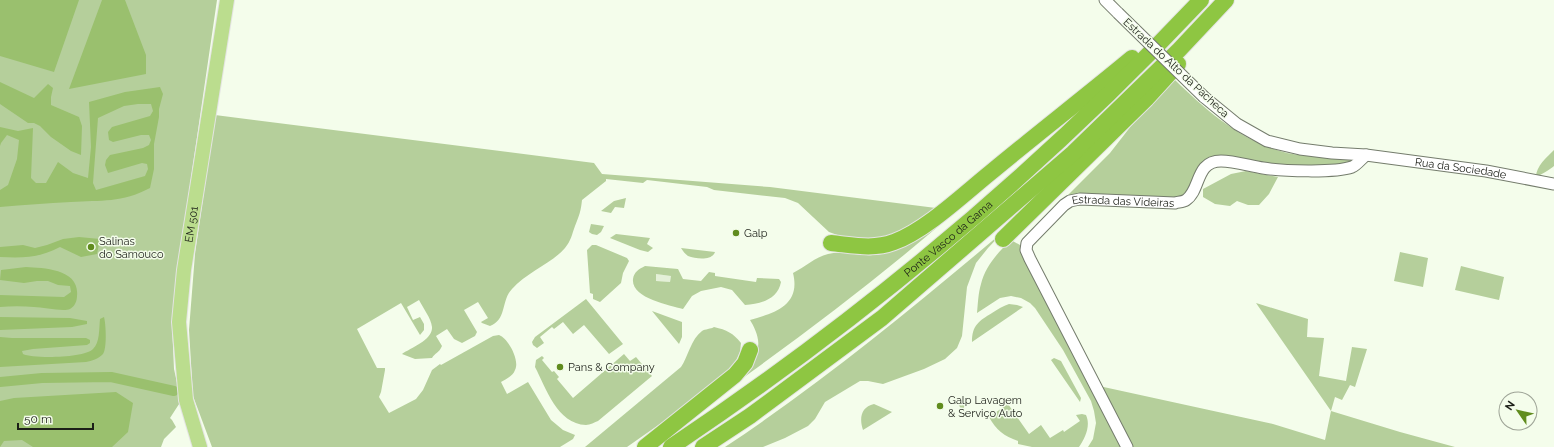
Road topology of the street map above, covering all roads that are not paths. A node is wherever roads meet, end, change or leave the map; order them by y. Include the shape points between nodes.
1 (227, 0) edge
2 (1105, 0) edge
3 (1200, 0) edge
4 (1226, 0) edge
5 (1233, 0) edge
6 (1366, 155) junction
7 (1554, 184) edge
8 (1003, 239) dead end
9 (831, 243) dead end
10 (750, 350) dead end
11 (200, 447) edge
12 (645, 447) edge
13 (671, 447) edge
14 (703, 447) edge
15 (1127, 447) edge

1 - 11 main road, EM 501 / EM 501 via 184,270 179,322 186,400
2 - 6 street, Estrada do Alto da Pacheca, bridge via 1204,97 1237,124 1267,141 1300,149
3 - 9 highway via 1102,83 914,232 881,246 862,247
3 - 13 highway, Ponte Vasco da Gama via 1066,135 926,258 800,356
4 - 14 highway, Ponte Vasco da Gama via 1179,50 1073,153 930,278 882,318 750,416
5 - 8 highway via 1146,100
6 - 7 street, Rua da Sociedade via 1486,171
6 - 15 street, Estrada das Videiras via 1353,166 1333,170 1298,171 1265,169 1221,161 1210,163 1203,169 1186,200 1070,201 1027,243 1026,250 1030,259
10 - 12 highway via 745,363 735,375

